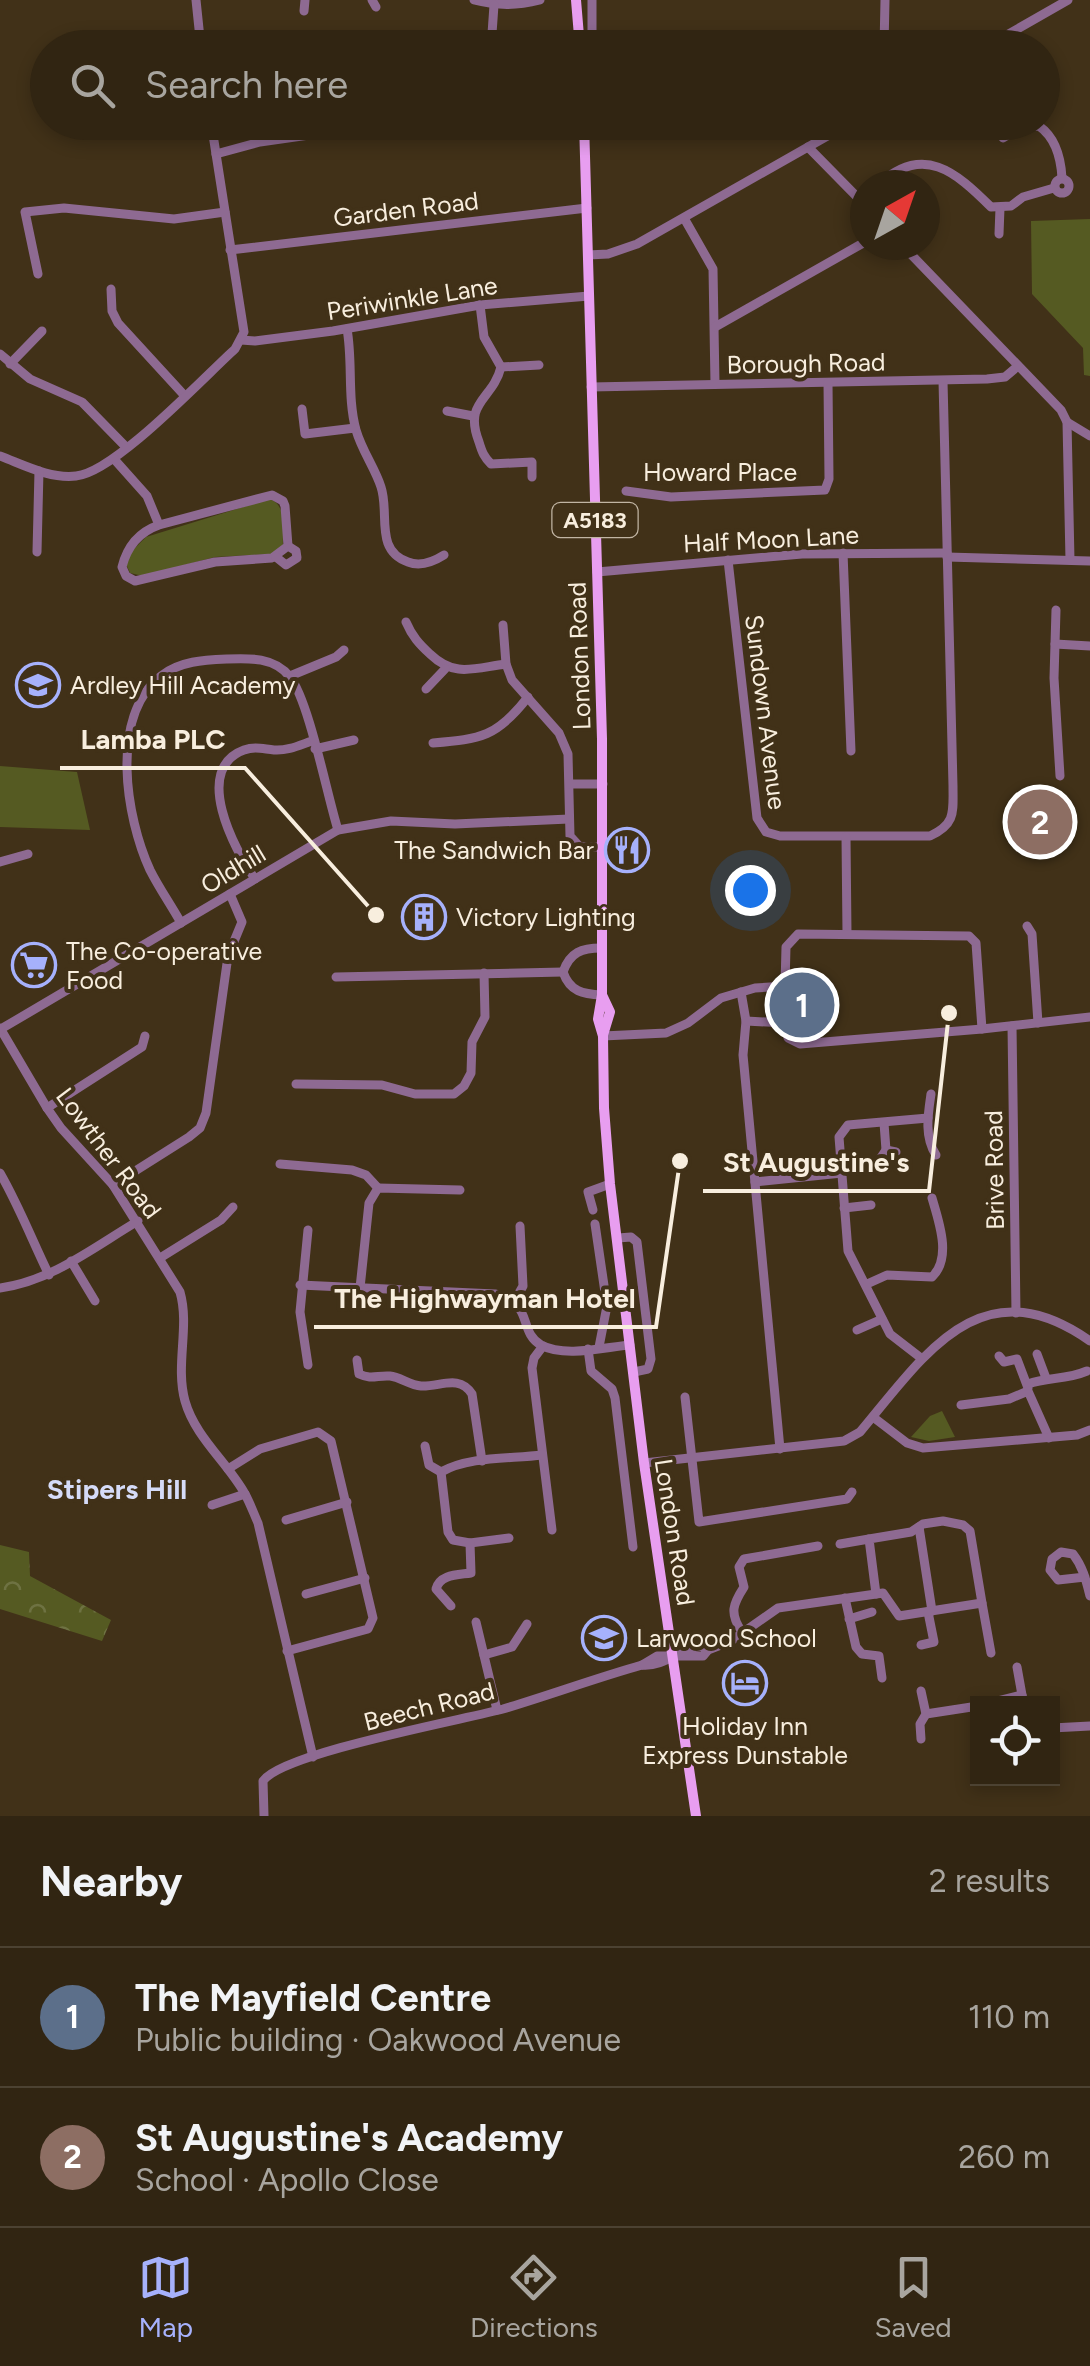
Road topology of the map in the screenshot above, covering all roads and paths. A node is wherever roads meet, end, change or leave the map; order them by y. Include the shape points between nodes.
1 (196, 0) edge
2 (474, 0) edge
3 (540, 0) edge
4 (576, 0) edge
5 (592, 0) edge
6 (885, 0) edge
7 (1068, 0) edge
8 (494, 5) junction
9 (199, 30) edge
10 (492, 30) edge
11 (578, 30) edge
12 (592, 30) edge
13 (884, 30) edge
14 (1016, 30) edge
15 (214, 140) edge
16 (274, 140) edge
17 (585, 140) edge
18 (820, 140) edge
19 (1052, 140) edge
20 (808, 147) junction
21 (216, 154) junction
22 (896, 170) edge
23 (1062, 178) junction
24 (850, 188) edge
25 (1054, 188) junction
26 (1067, 192) junction
27 (1076, 202) dead end
28 (587, 208) junction
29 (1000, 208) junction
30 (225, 212) junction
31 (684, 218) junction
32 (999, 238) dead end
33 (230, 250) junction
34 (850, 250) edge
35 (588, 255) junction
36 (916, 260) edge
37 (38, 274) dead end
38 (111, 289) dead end
39 (589, 296) junction
40 (480, 305) junction
41 (715, 326) junction
42 (347, 329) junction
43 (42, 332) dead end
44 (241, 340) junction
45 (0, 354) edge
46 (10, 364) junction
47 (539, 365) dead end
48 (1018, 366) junction
49 (501, 367) junction
50 (943, 380) junction
51 (828, 382) junction
52 (715, 384) junction
53 (591, 387) junction
54 (184, 396) junction
55 (302, 409) dead end
56 (447, 412) dead end
57 (474, 416) junction
58 (1067, 422) junction
59 (355, 428) junction
60 (1090, 436) edge
61 (126, 448) junction
62 (0, 456) edge
63 (114, 460) junction
64 (39, 471) junction
65 (532, 477) dead end
66 (626, 492) dead end
67 (159, 525) junction
68 (37, 552) dead end
69 (843, 554) junction
70 (444, 555) dead end
71 (947, 556) junction
72 (728, 560) junction
73 (1070, 560) junction
74 (1090, 561) edge
75 (596, 572) junction
76 (1056, 610) dead end
77 (406, 622) dead end
78 (503, 626) dead end
79 (1055, 644) junction
80 (1090, 646) edge
81 (344, 650) dead end
82 (506, 664) junction
83 (446, 669) junction
84 (290, 676) junction
85 (426, 689) dead end
86 (528, 697) junction
87 (354, 740) dead end
88 (433, 743) dead end
89 (314, 745) junction
90 (851, 750) dead end
91 (1060, 776) dead end
92 (570, 784) junction
93 (603, 784) junction
94 (569, 819) junction
95 (338, 830) junction
96 (846, 837) junction
97 (600, 847) junction
98 (28, 854) dead end
99 (0, 862) edge
100 (256, 879) junction
101 (230, 894) junction
102 (181, 923) junction
103 (1027, 926) dead end
104 (847, 934) junction
105 (601, 948) junction
106 (563, 972) junction
107 (484, 973) junction
108 (336, 977) dead end
109 (785, 986) junction
110 (741, 992) junction
111 (602, 995) junction
112 (1090, 1016) edge
113 (746, 1021) junction
114 (786, 1023) junction
115 (1038, 1023) junction
116 (1012, 1026) junction
117 (0, 1028) edge
118 (982, 1029) junction
119 (145, 1036) dead end
120 (603, 1036) junction
121 (134, 1052) junction
122 (142, 1064) dead end
123 (296, 1084) dead end
124 (932, 1094) dead end
125 (47, 1108) junction
126 (928, 1118) junction
127 (884, 1123) junction
128 (887, 1154) dead end
129 (936, 1156) dead end
130 (280, 1164) dead end
131 (0, 1173) edge
132 (842, 1173) junction
133 (755, 1182) junction
134 (610, 1184) junction
135 (113, 1185) junction
136 (378, 1188) junction
137 (460, 1190) dead end
138 (932, 1198) dead end
139 (871, 1205) dead end
140 (233, 1207) dead end
141 (844, 1208) junction
142 (593, 1210) dead end
143 (951, 1218) dead end
144 (138, 1221) junction
145 (939, 1221) junction
146 (595, 1224) dead end
147 (520, 1226) dead end
148 (308, 1230) dead end
149 (618, 1238) junction
150 (160, 1258) junction
151 (71, 1262) junction
152 (49, 1274) junction
153 (867, 1284) junction
154 (300, 1285) junction
155 (0, 1288) edge
156 (360, 1288) junction
157 (95, 1301) dead end
158 (514, 1302) junction
159 (1016, 1313) junction
160 (882, 1320) junction
161 (857, 1330) dead end
162 (1090, 1340) edge
163 (630, 1345) junction
164 (543, 1346) junction
165 (594, 1348) junction
166 (1037, 1354) dead end
167 (999, 1356) dead end
168 (921, 1358) junction
169 (357, 1360) dead end
170 (308, 1365) dead end
171 (1087, 1371) dead end
172 (634, 1372) junction
173 (1046, 1378) junction
174 (1028, 1388) junction
175 (685, 1397) dead end
176 (960, 1404) dead end
177 (873, 1416) junction
178 (1090, 1430) edge
179 (1048, 1438) junction
180 (425, 1446) dead end
181 (780, 1449) junction
182 (542, 1456) junction
183 (693, 1458) junction
184 (482, 1461) junction
185 (644, 1464) junction
186 (228, 1469) junction
187 (441, 1472) junction
188 (852, 1492) dead end
189 (245, 1494) junction
190 (347, 1502) junction
191 (212, 1505) dead end
192 (286, 1520) dead end
193 (919, 1527) junction
194 (552, 1530) dead end
195 (509, 1538) dead end
196 (869, 1539) junction
197 (470, 1543) junction
198 (840, 1544) dead end
199 (818, 1546) dead end
200 (633, 1548) dead end
201 (1085, 1577) dead end
202 (364, 1578) junction
203 (306, 1594) dead end
204 (876, 1594) junction
205 (1090, 1596) edge
206 (845, 1598) junction
207 (982, 1603) junction
208 (451, 1606) dead end
209 (872, 1612) dead end
210 (930, 1612) junction
211 (849, 1619) junction
212 (476, 1622) dead end
213 (527, 1624) dead end
214 (742, 1632) junction
215 (921, 1646) dead end
216 (287, 1651) junction
217 (991, 1653) dead end
218 (484, 1655) junction
219 (674, 1656) junction
220 (1017, 1667) dead end
221 (882, 1678) dead end
222 (922, 1691) dead end
223 (1022, 1696) edge
224 (970, 1707) edge
225 (497, 1710) junction
226 (926, 1714) junction
227 (1090, 1726) edge
228 (1060, 1728) edge
229 (921, 1739) dead end
230 (313, 1757) junction
231 (264, 1816) edge
232 (696, 1816) edge

1 - 9 street
2 - 8 street
3 - 8 street
4 - 11 main road
5 - 12 street
6 - 13 street
7 - 14 street
8 - 10 street
15 - 21 street
16 - 21 street
17 - 28 main road, A5183
18 - 20 street
19 - 23 street
20 - 24 street
20 - 31 street
21 - 30 street
22 - 29 street via 926,164 960,176
23 - 25 street
23 - 26 street
25 - 26 street
25 - 29 street
26 - 27 street
28 - 33 street, Garden Road
28 - 35 main road, A5183
29 - 32 street
30 - 33 street
30 - 37 street via 174,219 64,208 22,212
31 - 35 street via 637,244
31 - 41 street via 713,269
33 - 44 street
34 - 41 street
35 - 39 main road, London Road / A5183
36 - 48 street
38 - 54 street via 118,323
39 - 40 street, Periwinkle Lane
39 - 53 main road, London Road / A5183
40 - 42 street, Periwinkle Lane
40 - 49 street via 484,337
41 - 52 street
42 - 44 street, Periwinkle Lane
42 - 59 street
43 - 46 street
44 - 54 street
45 - 46 street
46 - 61 street via 82,402
47 - 49 street
48 - 50 street, Borough Road via 1005,377
48 - 58 street
49 - 57 street
50 - 51 street, Borough Road
50 - 71 street, Sundown Avenue
51 - 52 street, Borough Road
51 - 66 street, Howard Place via 825,490 670,498
52 - 53 street, Borough Road
53 - 75 main road, London Road / A5183
54 - 61 street
55 - 59 street via 305,434
56 - 57 street
57 - 65 street via 485,458 500,465 532,462
58 - 60 street
58 - 73 street
59 - 70 street via 386,484 388,548 416,565
61 - 63 street
62 - 64 street
63 - 64 street via 82,476
63 - 67 street via 148,496
64 - 68 street
67 - 67 street via 131,545 122,568 126,576 135,580 276,556 288,546 285,506 272,495
69 - 71 street, Half Moon Lane
69 - 72 street, Half Moon Lane
69 - 90 street
71 - 73 street, Half Moon Lane
71 - 96 street, Sundown Avenue via 953,815 930,836
72 - 75 street, Half Moon Lane
72 - 96 street, Sundown Avenue via 757,818 766,832 780,836
73 - 74 street, Half Moon Lane
75 - 93 main road, London Road / A5183
76 - 79 street
77 - 83 street
78 - 82 street
79 - 80 street
79 - 91 street
81 - 84 street
82 - 83 street
82 - 86 street
83 - 85 street
84 - 89 street
84 - 102 street via 268,661 193,660 163,674 134,714 128,791 136,828
86 - 88 street via 487,736
86 - 92 street via 559,733
87 - 89 street
89 - 95 street
89 - 100 street via 248,748 220,769 220,801
92 - 93 street
92 - 94 street
93 - 97 main road, London Road / A5183
94 - 95 street, Oldhill via 391,821
94 - 97 street via 570,836 580,847
95 - 100 street, Oldhill
96 - 104 street
97 - 105 main road, London Road / A5183
98 - 99 street
100 - 101 street, Oldhill
101 - 102 street, Oldhill
101 - 135 street via 242,922 228,956 200,1128
102 - 117 street, Oldhill
103 - 115 street
104 - 109 street via 790,938
104 - 118 street via 969,936 976,943
105 - 106 street via 578,951
105 - 111 main road, London Road / A5183
106 - 107 street
106 - 111 street via 576,991
107 - 108 street
107 - 123 street via 485,1017 472,1042 468,1080 454,1094
109 - 110 street
109 - 114 street
110 - 113 street
110 - 120 street via 666,1033
111 - 120 main road, London Road / A5183 via 610,1012
112 - 115 street
113 - 114 street
113 - 133 street
114 - 118 street via 788,1038 800,1044
115 - 116 street
116 - 118 street
116 - 159 street, Brive Road
117 - 125 street, Lowther Road
119 - 121 street
120 - 134 main road, London Road / A5183
121 - 122 street
121 - 125 street
124 - 126 street
125 - 135 street, Lowther Road
126 - 127 street
126 - 129 street
127 - 128 street
127 - 132 street via 842,1130
130 - 136 street via 352,1170
131 - 152 street
132 - 133 street
132 - 141 street
133 - 181 street
134 - 142 street via 588,1192
134 - 149 main road, London Road / A5183
135 - 144 street, Lowther Road
136 - 137 street
136 - 156 street via 369,1203
138 - 145 street
139 - 141 street
140 - 150 street
141 - 153 street via 848,1251
143 - 145 street
144 - 150 street, Lowther Road
144 - 151 street
145 - 153 street via 942,1258 933,1283 887,1275
146 - 165 street via 607,1306
147 - 158 street via 522,1286
148 - 154 street
149 - 163 main road, London Road / A5183
149 - 172 street, London Road via 638,1242 652,1358 648,1369
150 - 186 street, Lowther Road via 184,1307 180,1358 186,1402
151 - 152 street
151 - 157 street
152 - 155 street
153 - 160 street
154 - 156 street
154 - 170 street
156 - 158 street via 495,1294
158 - 164 street
159 - 162 street via 1053,1320
159 - 168 street via 960,1326
160 - 161 street
160 - 168 street
163 - 165 street
163 - 172 main road, London Road / A5183
164 - 165 street
164 - 182 street via 532,1368
165 - 200 street, London Road via 591,1371 615,1398
166 - 173 street
167 - 174 street via 1004,1362 1017,1359
168 - 177 street
169 - 184 street via 359,1374 372,1380 466,1385
171 - 173 street via 1065,1380
172 - 185 main road, London Road / A5183
173 - 174 street
174 - 176 street via 1009,1400
174 - 179 street
175 - 183 street
177 - 179 street via 923,1448
177 - 181 street via 844,1441
178 - 179 street
180 - 187 street via 429,1465
181 - 183 street
182 - 184 street
182 - 194 street
183 - 185 street
183 - 188 street via 697,1518 704,1523 847,1499
184 - 187 street
185 - 219 main road, London Road / A5183
186 - 189 street, Lowther Road
186 - 190 street via 260,1449 318,1432 331,1441
187 - 197 street via 448,1532
189 - 191 street
189 - 216 street, Lowther Road via 258,1523
190 - 192 street
190 - 202 street
193 - 196 street
193 - 207 street via 943,1521 970,1530
193 - 210 street
195 - 197 street
196 - 198 street
196 - 204 street
197 - 208 street via 471,1573 444,1577 436,1589
199 - 214 street via 744,1560 744,1586 733,1615
201 - 205 street
202 - 203 street
202 - 216 street via 368,1629
204 - 206 street, Beech Road
204 - 210 street via 888,1597 899,1616
206 - 211 street
206 - 214 street, Beech Road via 778,1608
207 - 210 street
207 - 217 street
209 - 211 street
210 - 215 street via 934,1642
211 - 221 street via 858,1650 879,1656
212 - 218 street
213 - 218 street via 512,1647
214 - 219 street, Beech Road via 704,1656
216 - 230 street, Lowther Road
218 - 225 street
219 - 225 street, Beech Road
219 - 232 main road, London Road / A5183
220 - 223 street
222 - 226 street
224 - 226 street
225 - 230 street, Beech Road
226 - 229 street
227 - 228 street
230 - 231 street, Beech Road via 267,1774

